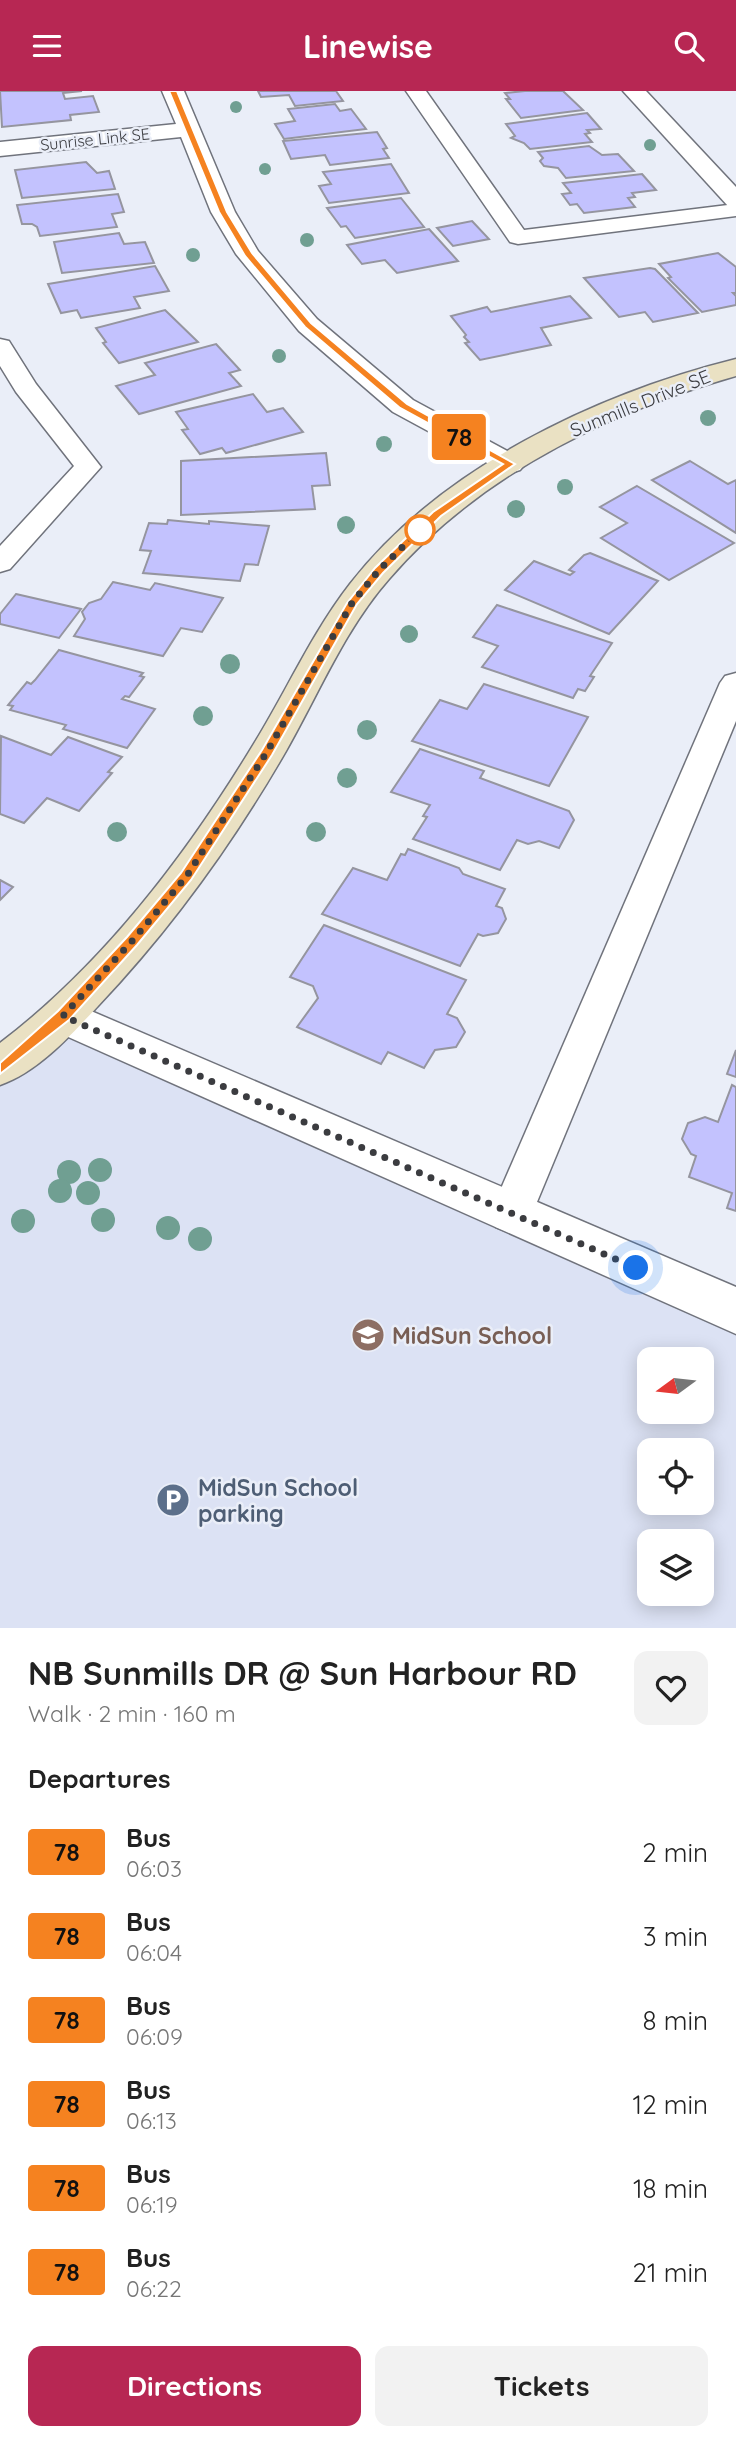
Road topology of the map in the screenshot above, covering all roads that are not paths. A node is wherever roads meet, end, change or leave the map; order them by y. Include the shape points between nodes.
1 (173, 91) edge
2 (416, 91) edge
3 (634, 91) edge
4 (190, 129) junction
5 (0, 149) edge
6 (736, 201) edge
7 (736, 210) edge
8 (0, 346) edge
9 (736, 367) edge
10 (510, 464) junction
11 (0, 563) edge
12 (736, 683) edge
13 (63, 1016) junction
14 (0, 1067) edge
15 (511, 1214) junction
16 (736, 1311) edge

1 - 4 street
2 - 7 lane via 519,237
3 - 6 street
4 - 5 street, Sunrise Link SE
4 - 10 street via 223,212 242,244 308,325 403,406
8 - 11 lane via 25,387 88,467
9 - 10 street, Sunmills Drive SE via 591,419
10 - 13 street, Sunmills Drive SE via 437,514 361,592 267,752 186,877
12 - 15 lane
13 - 14 street, Sunmills Drive SE
13 - 15 street
15 - 16 street

